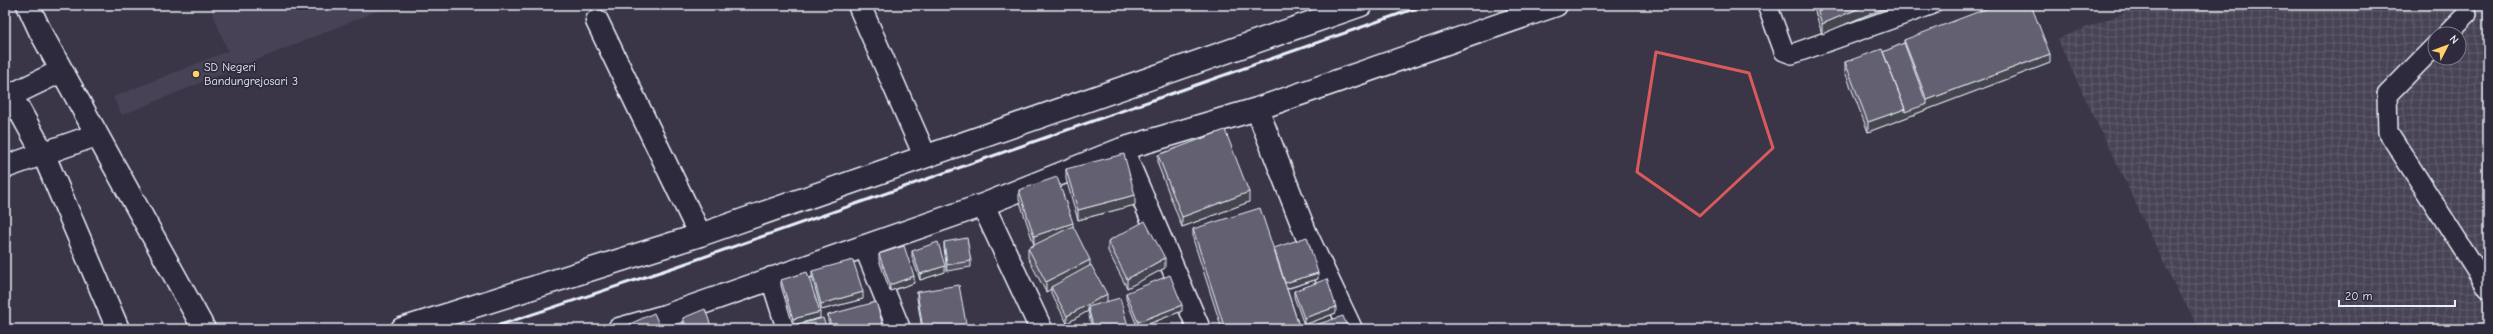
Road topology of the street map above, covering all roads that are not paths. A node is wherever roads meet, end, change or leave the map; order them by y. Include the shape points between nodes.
1 (28, 5) edge
2 (859, 5) edge
3 (1361, 5) edge
4 (1556, 5) edge
5 (1767, 5) edge
6 (1931, 5) edge
7 (2467, 14) dead end
8 (597, 21) dead end
9 (2455, 26) edge
10 (2427, 54) edge
11 (61, 71) junction
12 (8, 97) edge
13 (1257, 109) junction
14 (96, 134) junction
15 (1122, 148) junction
16 (43, 153) junction
17 (925, 156) junction
18 (5, 167) edge
19 (983, 205) junction
20 (700, 235) junction
21 (865, 246) junction
22 (772, 278) junction
23 (2488, 288) edge
24 (668, 322) edge
25 (118, 329) edge
26 (204, 329) edge
27 (402, 329) edge
28 (619, 329) edge
29 (788, 329) edge
30 (899, 329) edge
31 (1040, 329) edge
32 (1199, 329) edge
33 (1351, 329) edge

1 - 11 street
2 - 17 street
3 - 17 street
4 - 13 street
5 - 6 lane via 1784,51 1792,54
7 - 9 lane
8 - 20 street
10 - 23 lane via 2387,95 2388,132
11 - 12 street
11 - 14 street
12 - 16 street
13 - 15 street
13 - 33 street via 1306,234
14 - 16 street
14 - 26 street
15 - 19 street
15 - 32 street
16 - 18 street
16 - 25 street
17 - 20 street
19 - 21 street
19 - 31 street
20 - 27 street
21 - 22 street
21 - 30 street
22 - 24 street
22 - 29 street
24 - 28 street

